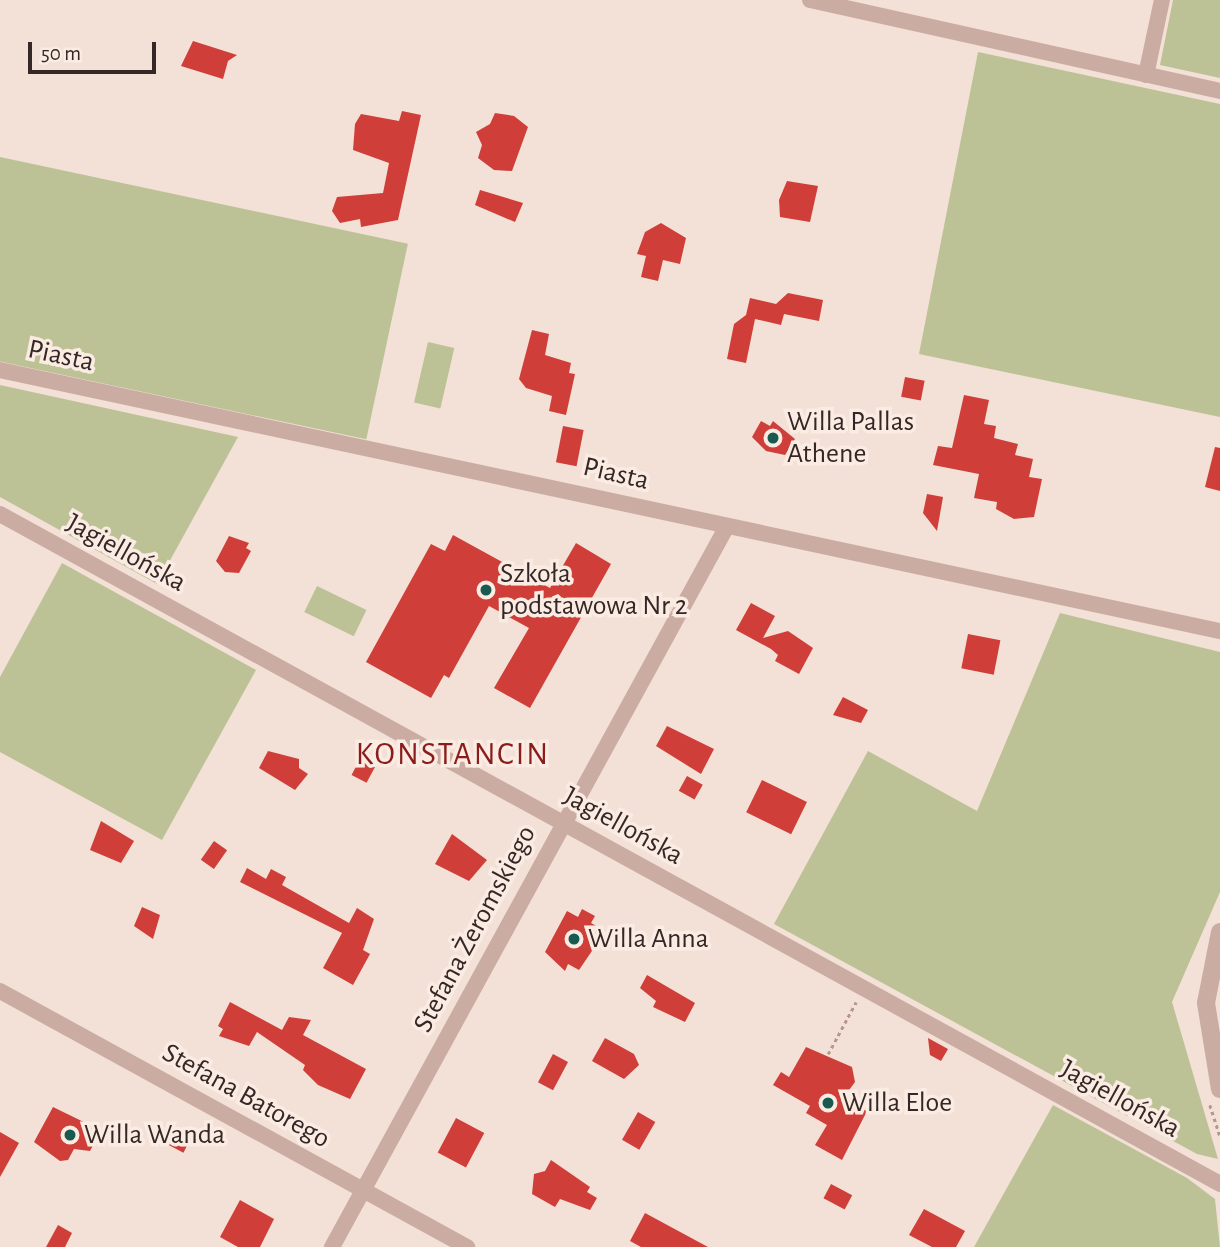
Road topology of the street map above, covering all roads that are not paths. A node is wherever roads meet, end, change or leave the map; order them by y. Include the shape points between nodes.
1 (810, 0) edge
2 (1162, 0) edge
3 (1146, 75) junction
4 (1220, 91) edge
5 (0, 370) edge
6 (0, 514) edge
7 (727, 526) junction
8 (1220, 631) edge
9 (563, 822) junction
10 (1220, 932) edge
11 (0, 991) edge
12 (1220, 1089) edge
13 (1220, 1184) edge
14 (363, 1191) junction
15 (332, 1247) edge
16 (467, 1247) edge

1 - 3 street
2 - 3 street
3 - 4 street
5 - 7 street, Piasta
6 - 9 street, Jagiellońska
7 - 8 street, Piasta
7 - 9 street, Stefana Żeromskiego
9 - 13 street, Jagiellońska
9 - 14 street, Stefana Żeromskiego
10 - 12 street via 1206,1003
11 - 14 street, Stefana Batorego
14 - 15 street, Stefana Żeromskiego
14 - 16 street, Stefana Batorego

